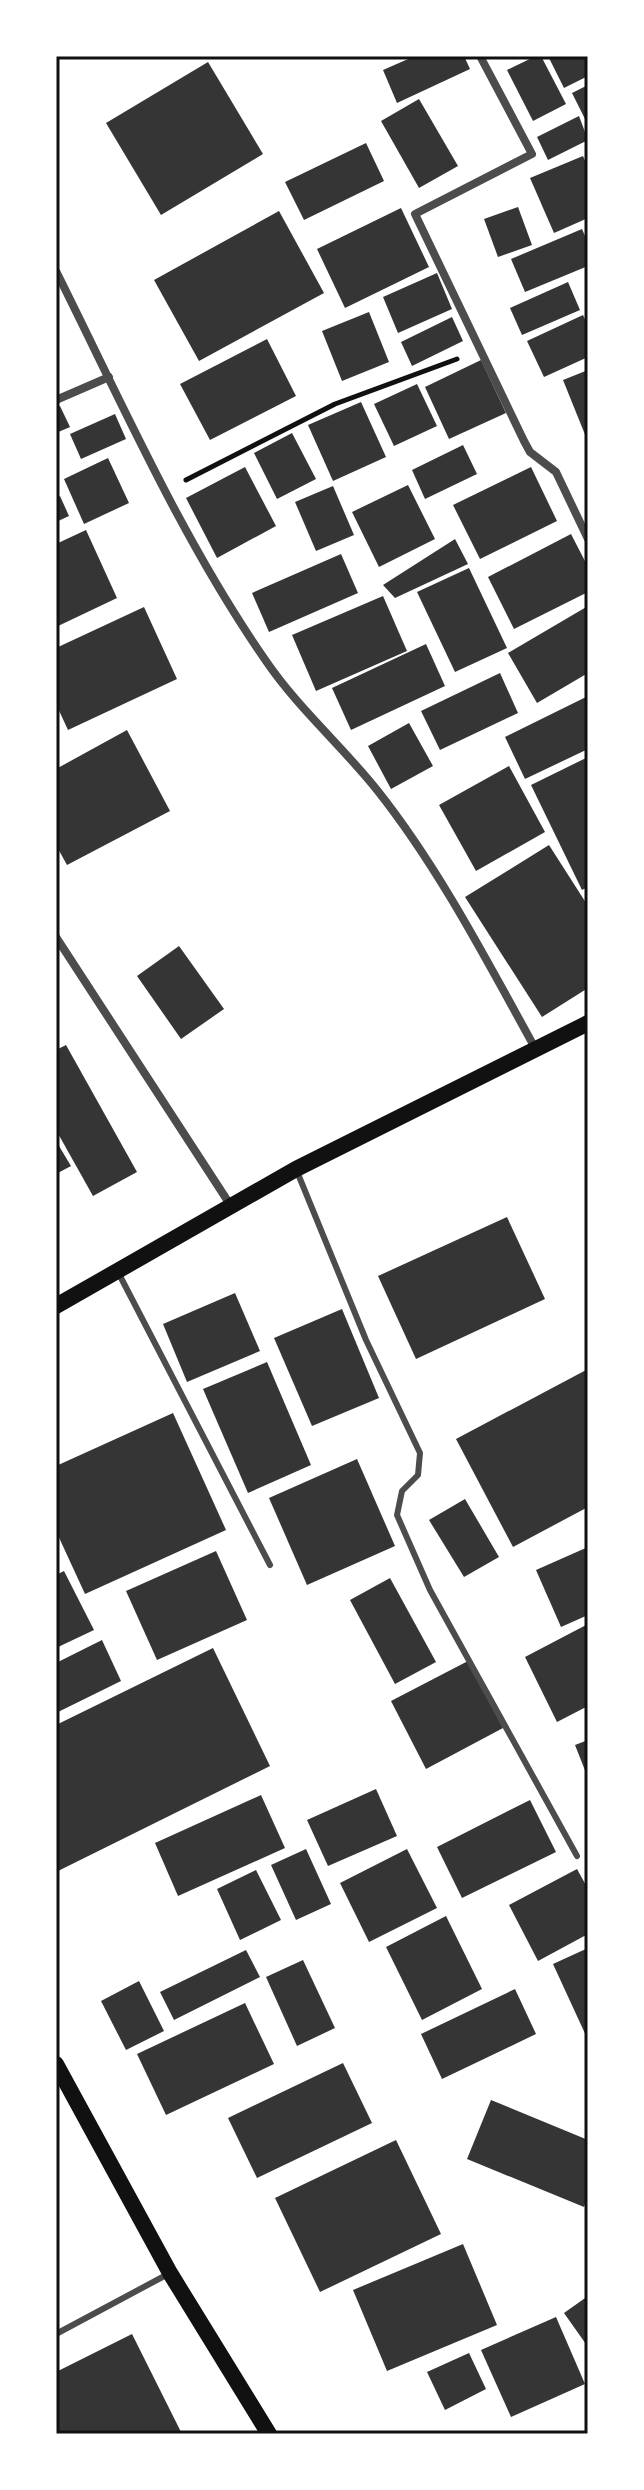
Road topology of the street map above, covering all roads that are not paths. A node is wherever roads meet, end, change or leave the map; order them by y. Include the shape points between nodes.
1 (480, 56) edge
2 (56, 271) edge
3 (109, 377) junction
4 (56, 400) edge
5 (588, 539) edge
6 (56, 937) edge
7 (588, 1023) edge
8 (535, 1048) junction
9 (296, 1169) junction
10 (231, 1206) junction
11 (117, 1271) junction
12 (56, 1306) edge
13 (270, 1565) dead end
14 (577, 1856) dead end
15 (56, 2064) edge
16 (170, 2273) junction
17 (56, 2334) edge
18 (269, 2434) edge

1 - 5 street via 532,154 415,214 524,441 556,472
2 - 3 street
3 - 4 street
3 - 8 street via 217,584 268,664 384,801 448,895
6 - 10 street
7 - 8 main road
8 - 9 main road
9 - 10 main road
9 - 14 lane via 366,1340 420,1453 418,1475 402,1491 397,1515 430,1590
10 - 11 main road
11 - 12 main road
11 - 13 lane
15 - 16 main road
16 - 17 lane
16 - 18 main road

